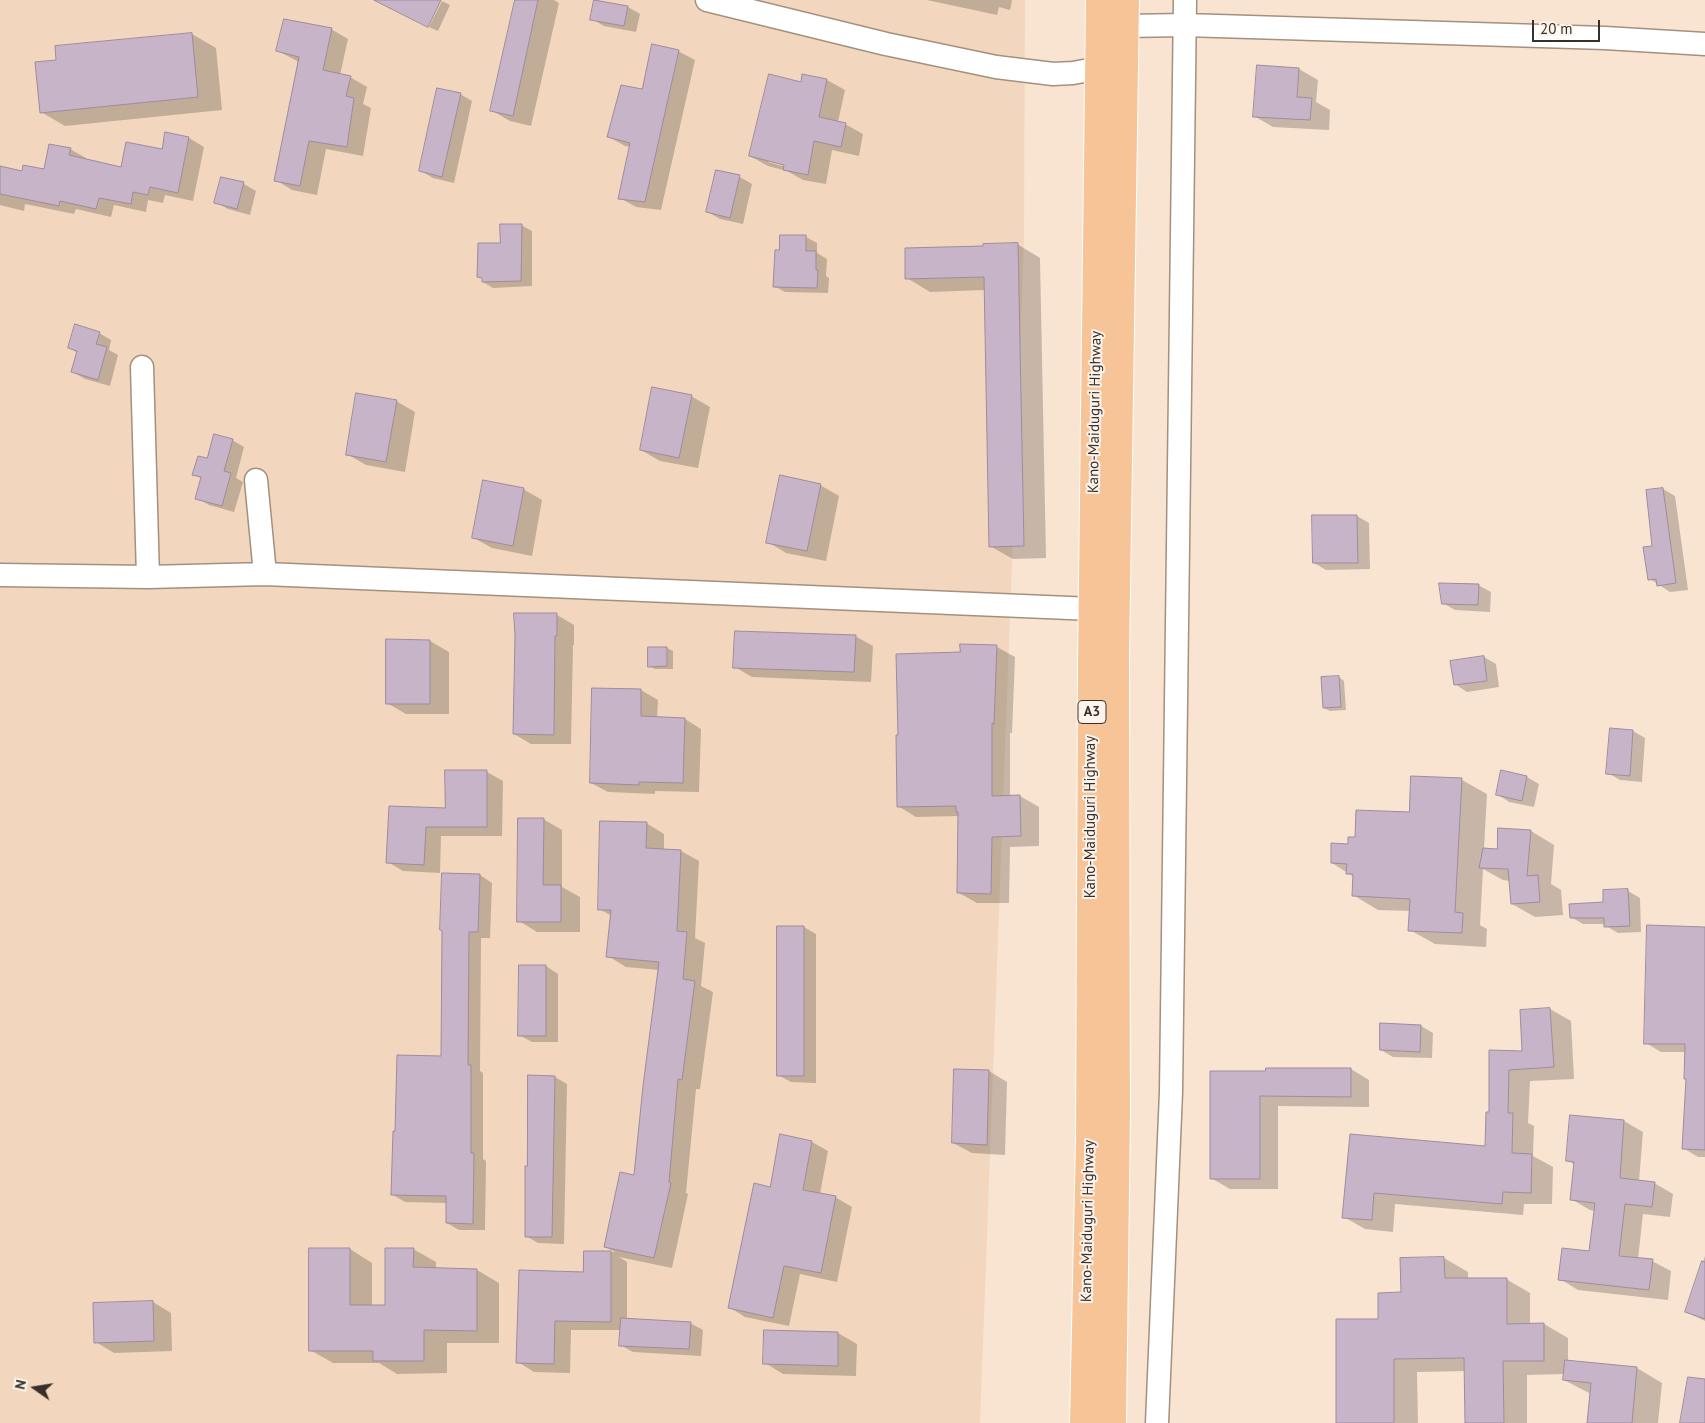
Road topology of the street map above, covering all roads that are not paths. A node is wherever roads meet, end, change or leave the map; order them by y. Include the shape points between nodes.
1 (708, 0) edge
2 (1100, 0) edge
3 (1185, 0) edge
4 (1124, 13) edge
5 (1185, 25) junction
6 (1705, 44) edge
7 (1100, 68) junction
8 (142, 367) dead end
9 (256, 480) dead end
10 (0, 574) edge
11 (265, 574) junction
12 (148, 577) junction
13 (1093, 609) junction
14 (1084, 1423) edge
15 (1112, 1423) edge
16 (1157, 1423) edge

1 - 7 street via 886,44 996,67 1053,74
2 - 7 highway, Kano-Maiduguri Highway / A3
3 - 5 street
4 - 5 street
4 - 15 highway, Kano-Maiduguri Highway / A3 via 1115,656 1116,1116
5 - 6 street
5 - 16 street via 1171,1092
7 - 13 highway, Kano-Maiduguri Highway / A3
8 - 12 street
9 - 11 street
10 - 12 street
11 - 12 street
11 - 13 street
13 - 14 highway, Kano-Maiduguri Highway / A3 via 1090,1130

